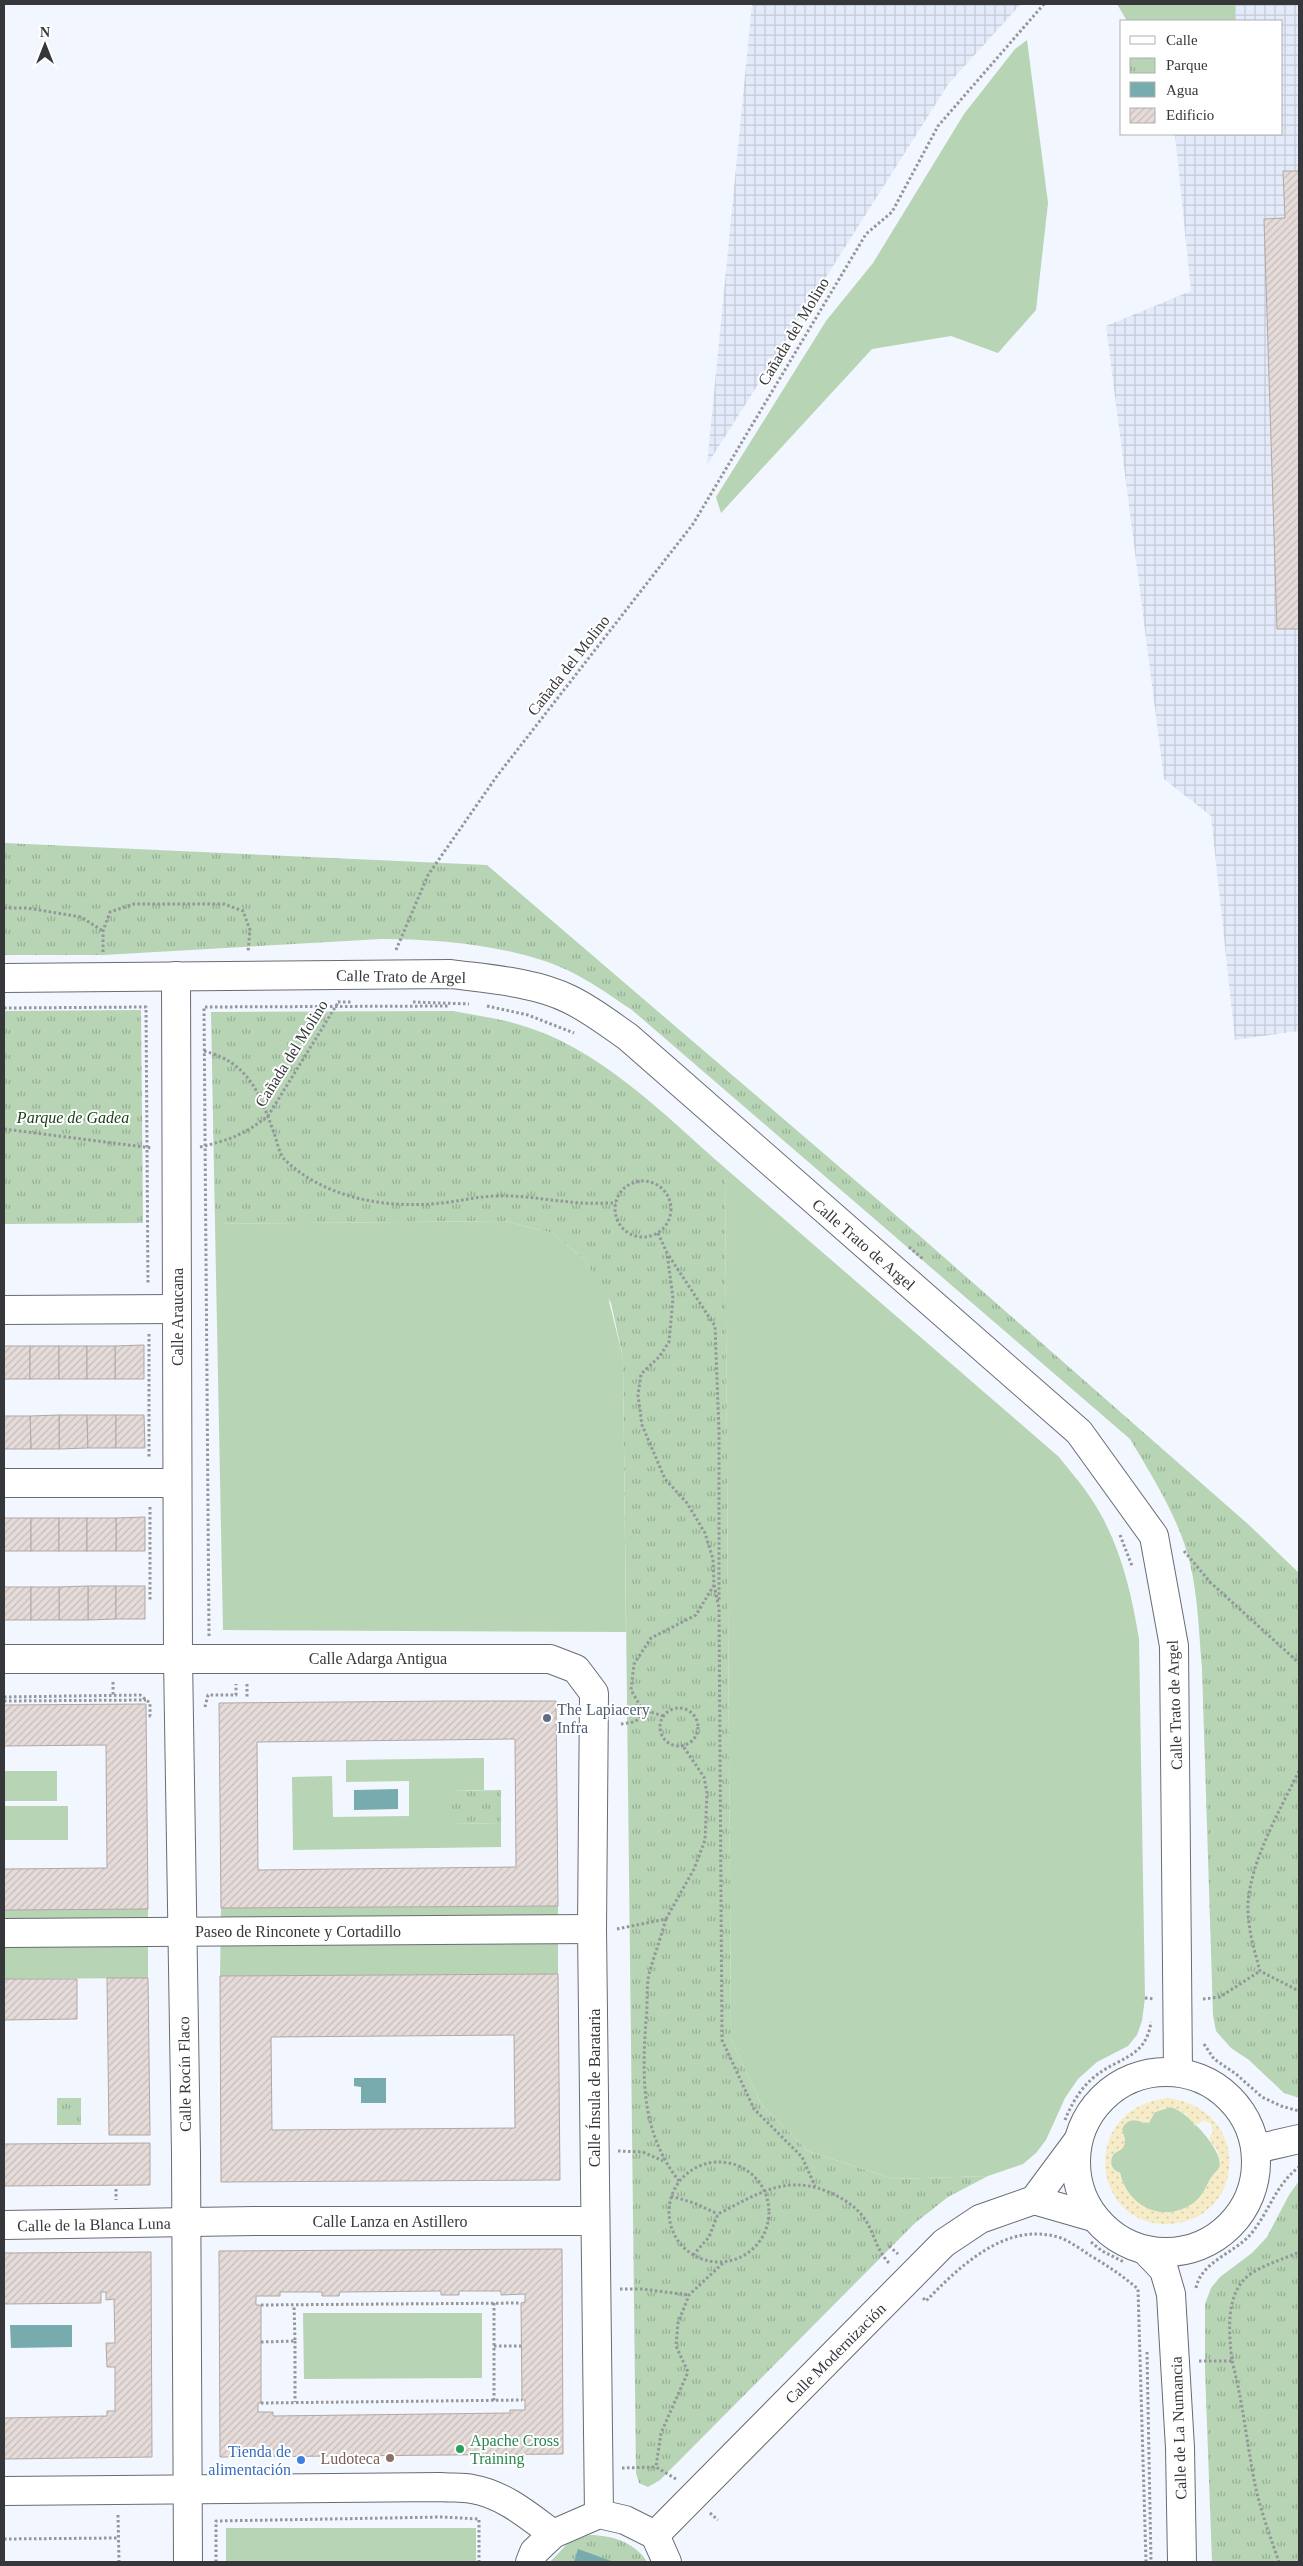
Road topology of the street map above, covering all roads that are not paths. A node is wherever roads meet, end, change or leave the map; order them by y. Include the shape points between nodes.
1 (176, 976) junction
2 (4, 978) edge
3 (177, 1309) junction
4 (4, 1310) edge
5 (4, 1482) edge
6 (178, 1483) junction
7 (178, 1658) junction
8 (4, 1659) edge
9 (576, 1669) joint
10 (592, 1929) junction
11 (182, 1932) junction
12 (4, 1933) edge
13 (1178, 2072) junction
14 (1071, 2131) junction
15 (1299, 2139) edge
16 (1256, 2149) junction
17 (1034, 2200) junction
18 (595, 2221) junction
19 (185, 2223) junction
20 (4, 2225) edge
21 (1089, 2227) junction
22 (1194, 2249) junction
23 (1137, 2258) junction
24 (1183, 2292) junction
25 (188, 2489) junction
26 (4, 2491) edge
27 (598, 2514) junction
28 (553, 2534) junction
29 (655, 2535) junction
30 (188, 2562) edge
31 (530, 2562) edge
32 (667, 2562) edge
33 (1182, 2562) edge

1 - 2 street, Calle Trato de Argel
1 - 3 street, Calle Araucana
1 - 13 street, Calle Trato de Argel via 451,974 514,983 566,998 592,1011 628,1037 1079,1432 1154,1536 1174,1646 1182,2000
3 - 4 street
3 - 6 street, Calle Araucana
5 - 6 street
6 - 7 street, Calle Araucana
7 - 8 street, Calle Adarga Antigua
7 - 9 street, Calle Adarga Antigua via 235,1649 550,1659
7 - 11 street, Calle Rocín Flaco via 167,1715
9 - 10 street, Calle Ínsula de Barataria via 594,1693
10 - 11 street, Paseo de Rinconete y Cortadillo
10 - 18 street, Calle Ínsula de Barataria
11 - 12 street, Paseo de Rinconete y Cortadillo
11 - 19 street, Calle Rocín Flaco
13 - 14 street via 1152,2073 1126,2081 1104,2096
13 - 16 street via 1206,2081 1230,2098 1247,2121
14 - 17 street
14 - 21 street via 1077,2181
15 - 16 street
16 - 22 street via 1256,2174 1250,2199 1217,2238
17 - 21 street
17 - 29 street, Calle Modernización via 980,2219 944,2243
18 - 19 street, Calle Lanza en Astillero
18 - 27 street, Calle Ínsula de Barataria
19 - 20 street, Calle de la Blanca Luna
19 - 25 street, Calle Rocín Flaco
21 - 23 street via 1108,2232 1126,2244
22 - 23 street
22 - 24 street
23 - 24 street, Calle de La Numancia via 1164,2270
24 - 33 street, Calle de La Numancia via 1174,2346
25 - 26 street
25 - 28 street via 473,2489 523,2512
25 - 30 street, Calle Rocín Flaco
27 - 28 street
27 - 29 street via 625,2520
28 - 31 street via 534,2552
29 - 32 street

